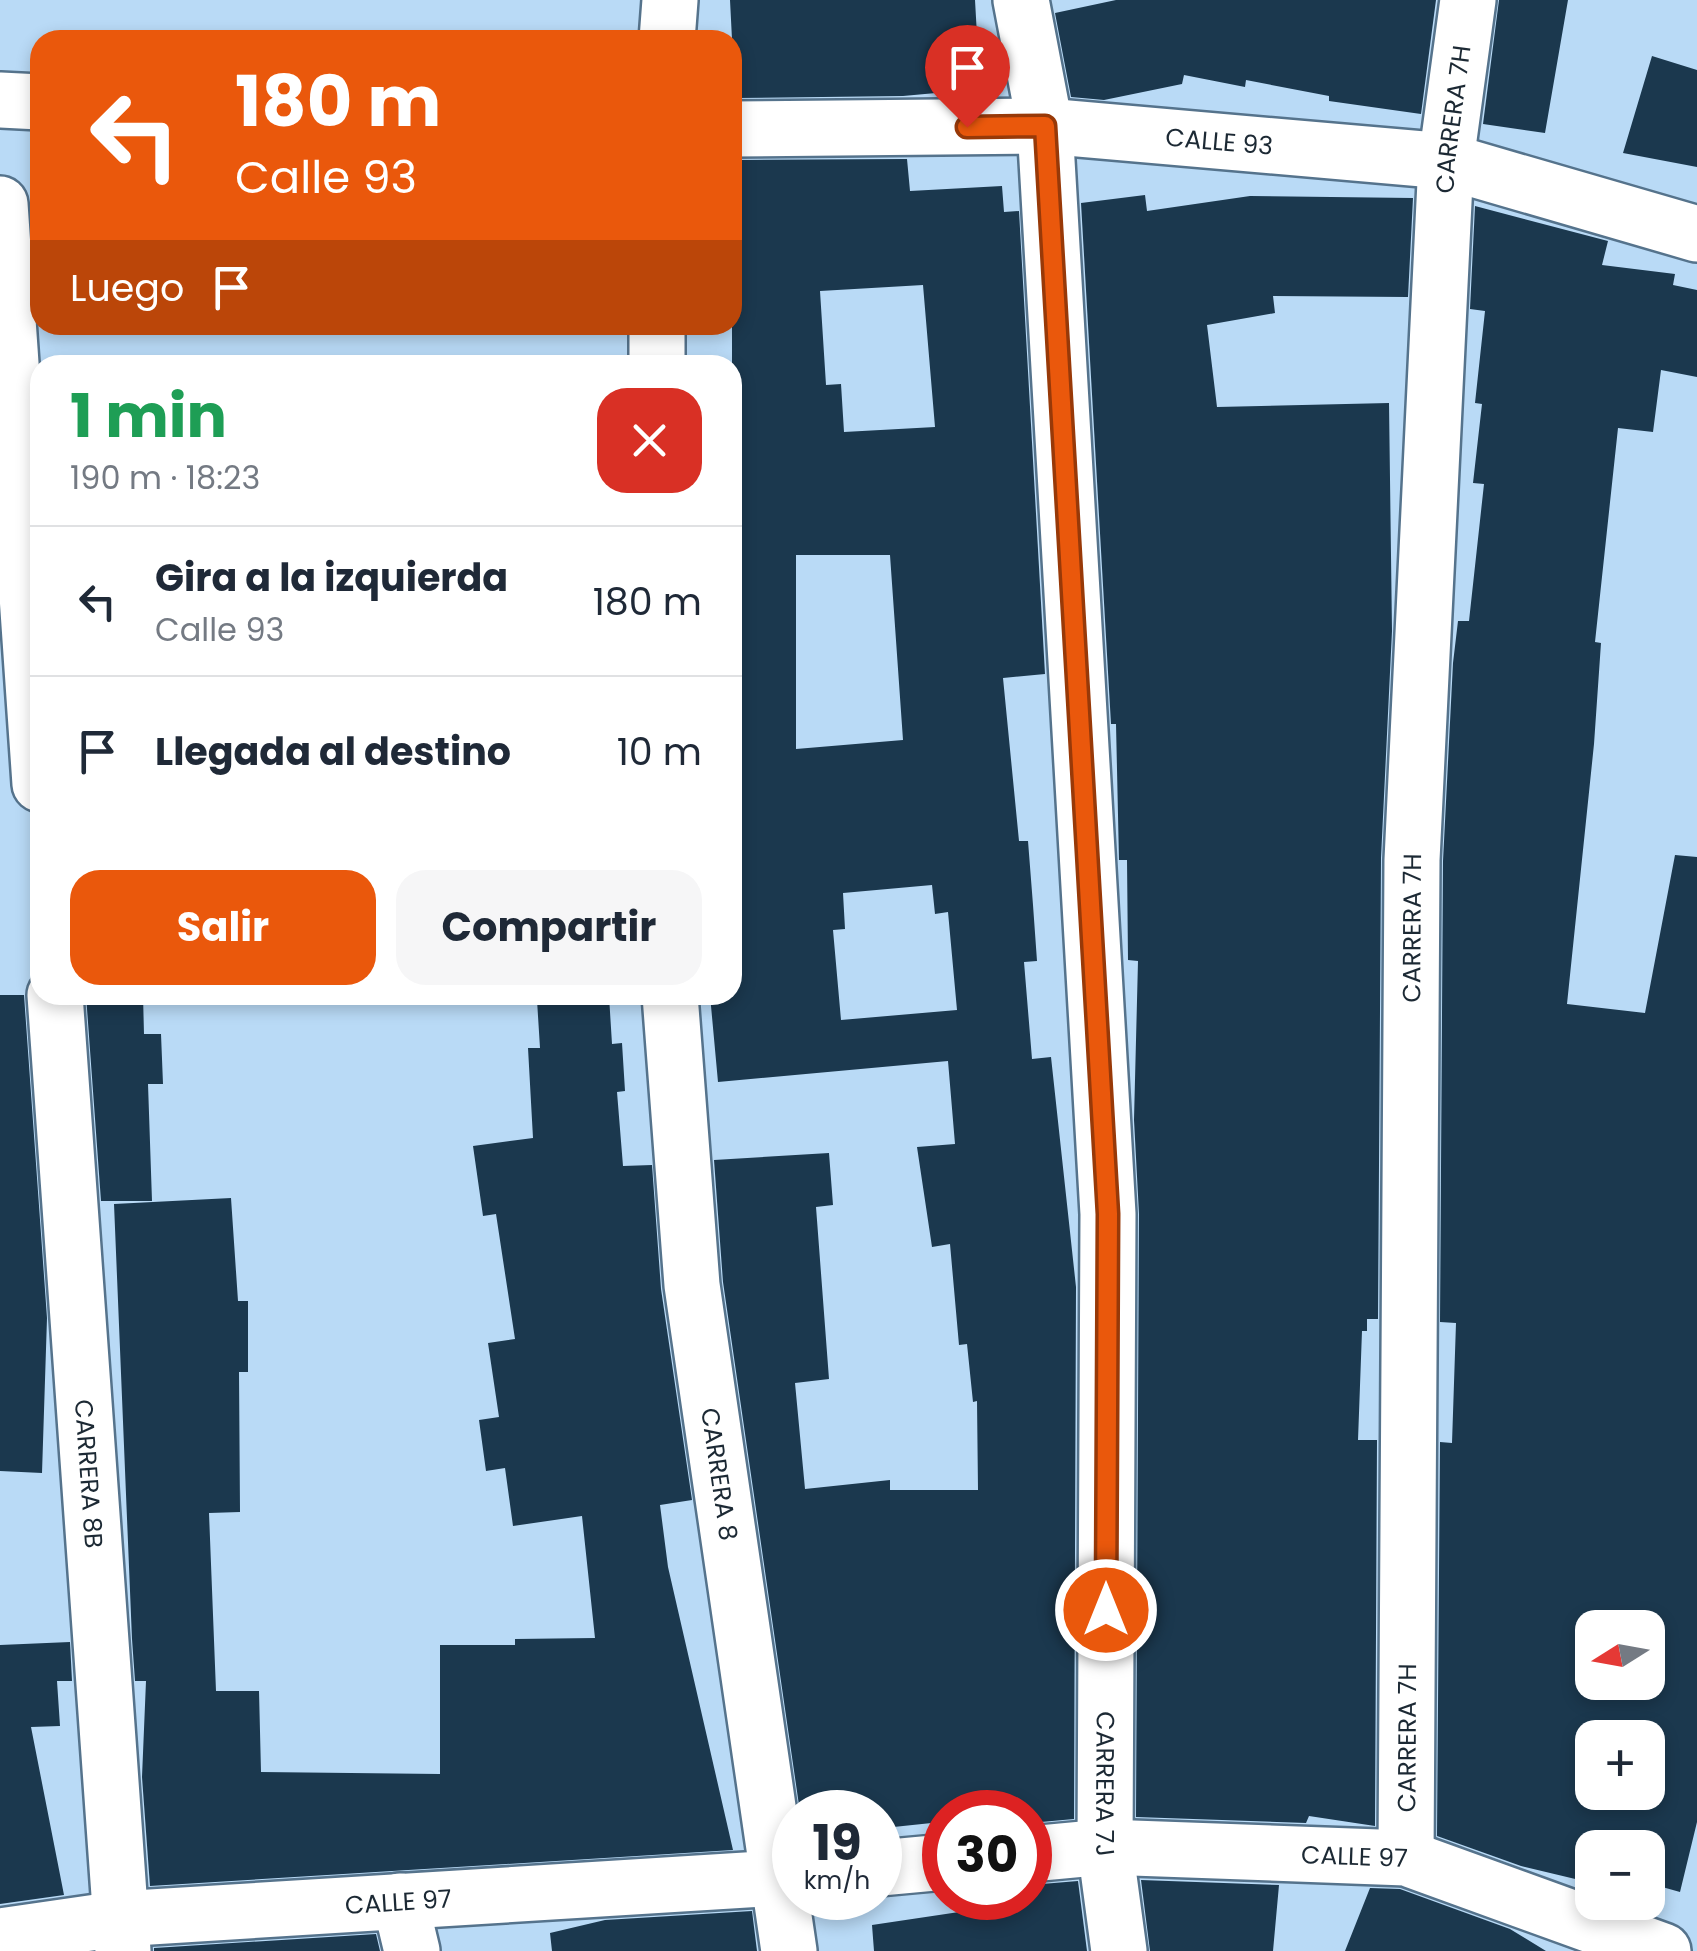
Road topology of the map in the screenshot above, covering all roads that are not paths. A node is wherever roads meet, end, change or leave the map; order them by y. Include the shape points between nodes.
1 (670, 0) edge
2 (1021, 0) edge
3 (1468, 0) edge
4 (667, 30) edge
5 (0, 100) edge
6 (30, 102) edge
7 (1045, 126) junction
8 (742, 129) edge
9 (1446, 161) junction
10 (0, 204) edge
11 (1697, 234) edge
12 (30, 639) edge
13 (55, 1005) edge
14 (671, 1005) edge
15 (773, 1790) edge
16 (1106, 1847) junction
17 (1052, 1852) edge
18 (1406, 1858) junction
19 (772, 1880) edge
20 (788, 1920) edge
21 (406, 1926) edge
22 (120, 1935) edge
23 (0, 1936) edge
24 (789, 1951) edge
25 (1119, 1951) edge
26 (1663, 1951) edge

1 - 4 street
2 - 7 street, CARRERA 7J
3 - 9 street, CARRERA 7H
5 - 6 street
7 - 8 street, CALLE 93
7 - 9 street, CALLE 93
7 - 16 street, CARRERA 7J via 1108,1214
9 - 11 street, CALLE 93
9 - 18 street, CARRERA 7H via 1412,860
10 - 12 street
13 - 22 street, CARRERA 8B
14 - 15 street, CARRERA 8 via 692,1285
16 - 17 street, CALLE 97
16 - 18 street, CALLE 97
16 - 25 street, CARRERA 7J
18 - 26 street, CALLE 97
19 - 21 street, CALLE 97
20 - 24 street, CARRERA 8
21 - 22 street, CALLE 97
22 - 23 street, CALLE 97

